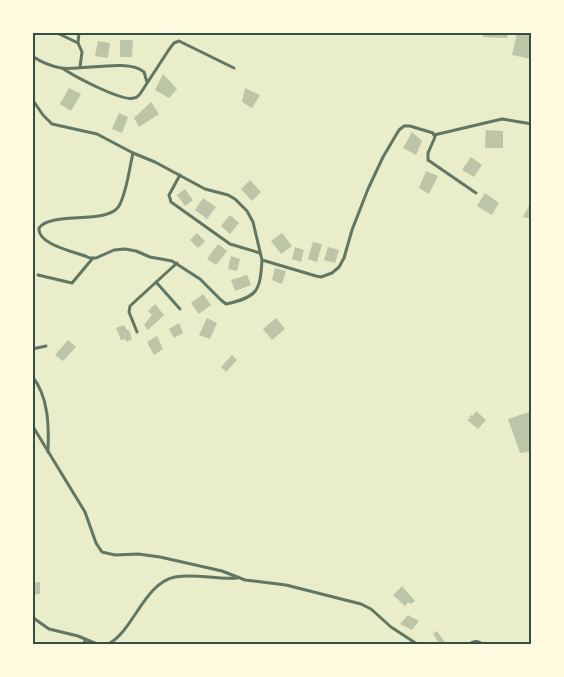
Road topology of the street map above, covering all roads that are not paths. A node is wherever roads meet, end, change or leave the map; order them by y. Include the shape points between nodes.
1 (55, 32) edge
2 (79, 32) edge
3 (78, 43) junction
4 (32, 56) edge
5 (80, 67) junction
6 (62, 68) junction
7 (234, 68) dead end
8 (147, 82) junction
9 (32, 100) edge
10 (532, 124) edge
11 (434, 135) junction
12 (133, 153) junction
13 (180, 175) junction
14 (476, 193) dead end
15 (260, 253) junction
16 (93, 258) junction
17 (262, 260) junction
18 (177, 263) junction
19 (38, 276) dead end
20 (156, 282) junction
21 (180, 309) dead end
22 (137, 332) dead end
23 (46, 346) dead end
24 (32, 349) edge
25 (32, 376) edge
26 (32, 425) edge
27 (48, 453) junction
28 (237, 578) junction
29 (32, 617) edge
30 (86, 640) junction
31 (83, 644) edge
32 (97, 644) edge
33 (108, 644) edge
34 (417, 644) edge
35 (469, 644) edge
36 (482, 644) edge

1 - 3 street
2 - 3 street
3 - 5 street via 82,52
4 - 6 street
5 - 6 street
5 - 8 street via 134,67 144,72
6 - 8 street via 79,79 131,99 138,96
7 - 8 street via 179,41 173,44
9 - 12 street via 52,124 91,131
10 - 11 street via 502,119
11 - 14 street via 428,160
11 - 17 street via 431,131 410,126 399,130 368,189 344,258 332,274 321,277
12 - 13 street
12 - 16 street via 122,199 114,212 49,221 39,228 39,234 47,242
13 - 15 street via 240,203 253,222
13 - 15 street via 169,195 171,202 230,244
15 - 17 street
16 - 18 street via 114,250 128,249
16 - 19 street via 72,283
17 - 18 street via 261,278 255,292 245,299 226,304
18 - 20 street
20 - 21 street
20 - 22 street via 129,308
23 - 24 street
25 - 27 street via 41,389 48,417
26 - 27 street
27 - 28 street via 85,512 102,552 160,557 222,571
28 - 33 street via 180,576 166,580
28 - 34 street via 286,585 361,604 374,610 391,627
29 - 30 street via 49,629
30 - 31 street
30 - 32 street
35 - 36 street via 479,641

